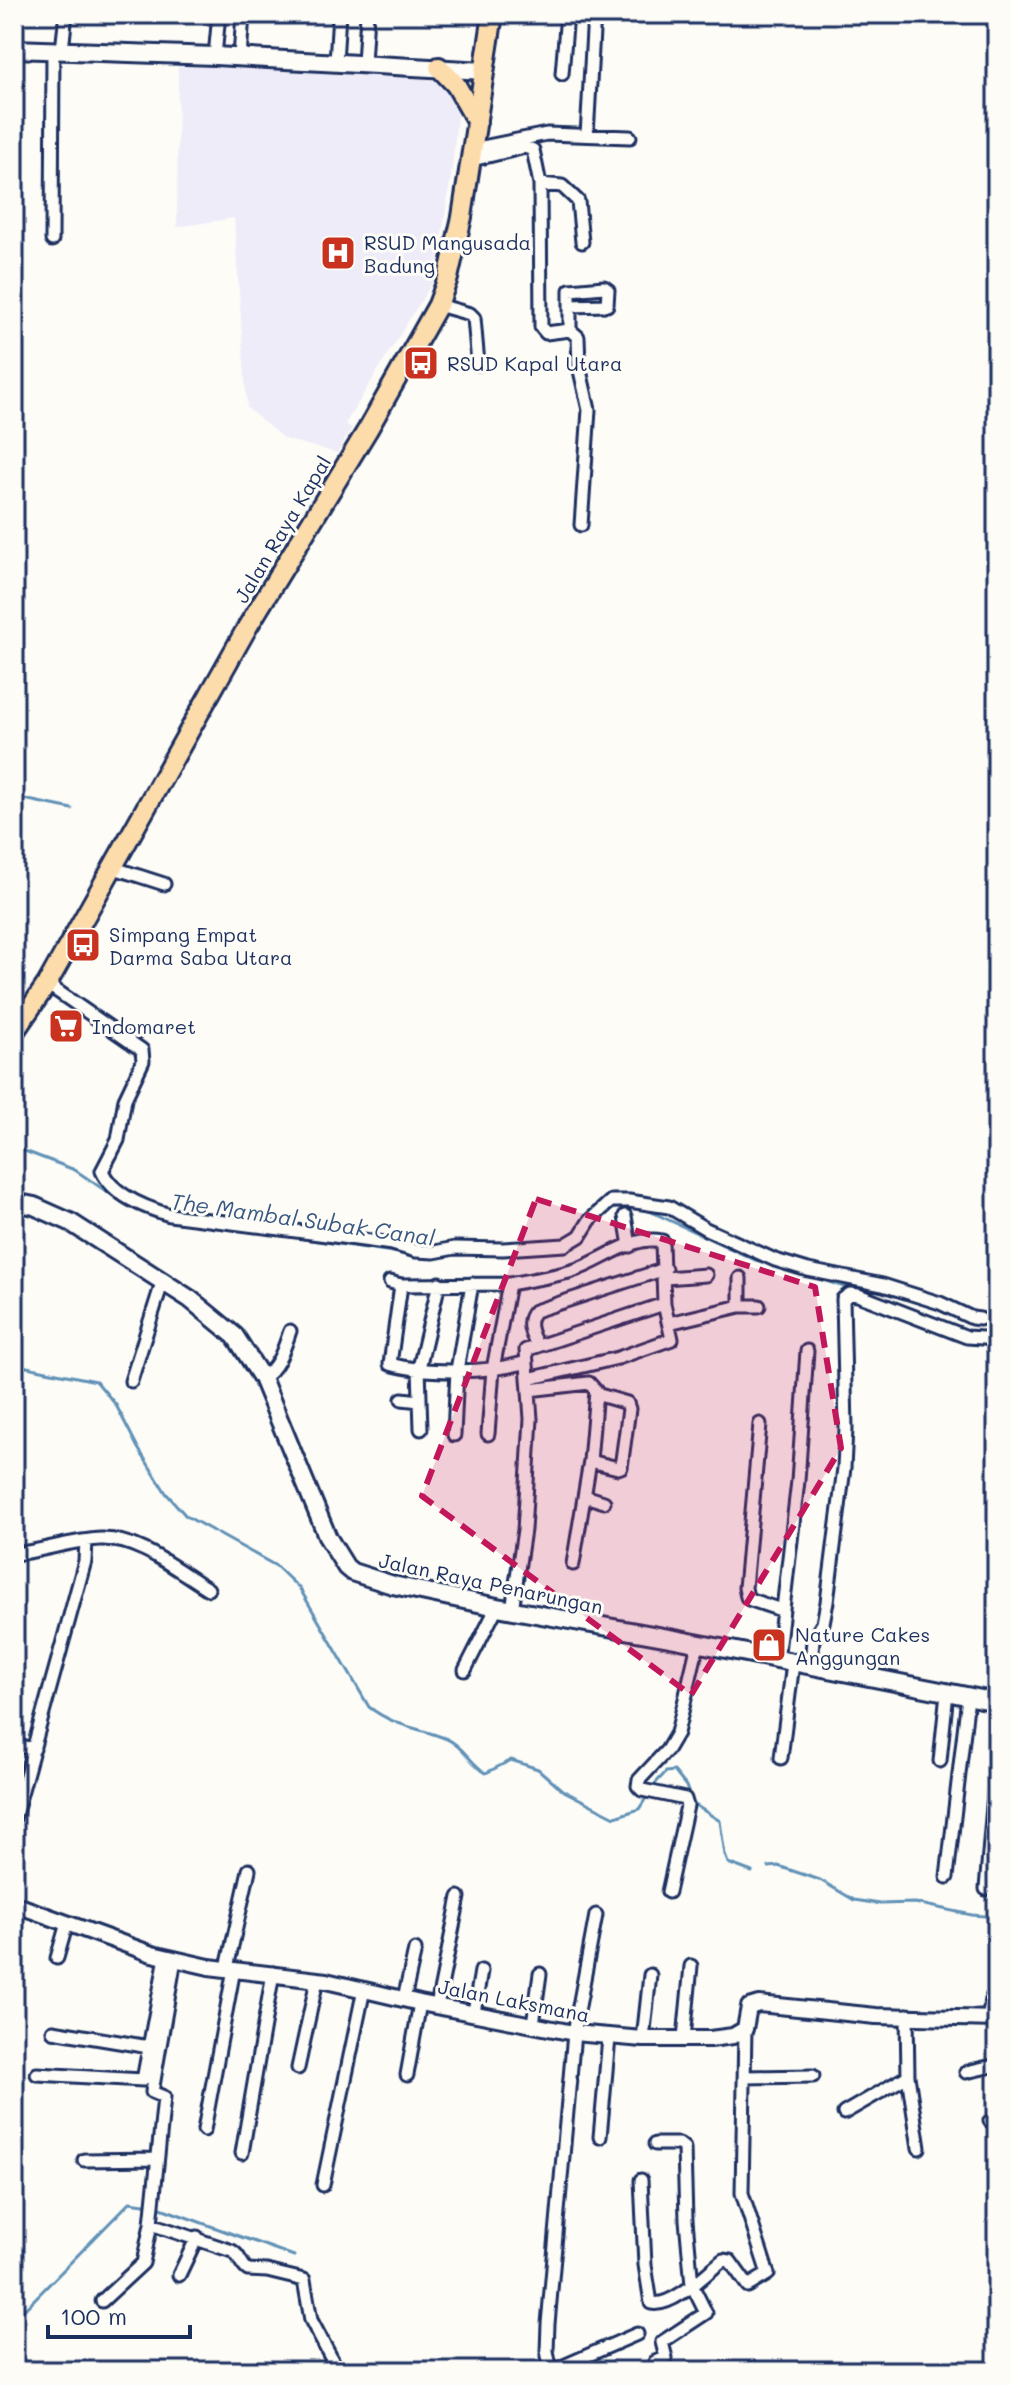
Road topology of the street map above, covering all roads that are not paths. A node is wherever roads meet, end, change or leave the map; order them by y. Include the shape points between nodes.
1 (66, 14) edge
2 (219, 14) edge
3 (243, 14) edge
4 (339, 14) edge
5 (367, 14) edge
6 (493, 14) edge
7 (567, 14) edge
8 (594, 14) edge
9 (14, 49) edge
10 (58, 50) junction
11 (215, 56) junction
12 (240, 57) junction
13 (336, 62) junction
14 (364, 63) junction
15 (439, 67) junction
16 (485, 71) junction
17 (562, 74) dead end
18 (477, 122) junction
19 (587, 135) junction
20 (630, 137) dead end
21 (472, 155) junction
22 (540, 184) junction
23 (52, 240) dead end
24 (582, 242) dead end
25 (438, 305) junction
26 (570, 306) dead end
27 (570, 330) junction
28 (478, 364) dead end
29 (581, 525) dead end
30 (111, 867) junction
31 (164, 884) dead end
32 (47, 984) junction
33 (14, 1032) edge
34 (14, 1202) edge
35 (625, 1216) dead end
36 (630, 1246) junction
37 (665, 1274) junction
38 (706, 1275) dead end
39 (740, 1278) dead end
40 (163, 1280) junction
41 (439, 1283) junction
42 (472, 1284) junction
43 (509, 1284) junction
44 (911, 1295) junction
45 (664, 1304) junction
46 (740, 1306) junction
47 (759, 1306) dead end
48 (905, 1312) junction
49 (980, 1319) dead end
50 (669, 1323) junction
51 (290, 1331) dead end
52 (997, 1339) edge
53 (537, 1345) junction
54 (807, 1351) dead end
55 (526, 1362) junction
56 (419, 1368) junction
57 (493, 1369) junction
58 (457, 1370) junction
59 (262, 1378) junction
60 (131, 1381) dead end
61 (529, 1385) junction
62 (596, 1394) junction
63 (402, 1399) dead end
64 (420, 1401) junction
65 (760, 1424) dead end
66 (421, 1429) dead end
67 (488, 1434) dead end
68 (454, 1435) dead end
69 (590, 1461) junction
70 (585, 1496) junction
71 (604, 1502) dead end
72 (86, 1541) junction
73 (14, 1554) edge
74 (573, 1564) dead end
75 (208, 1589) dead end
76 (504, 1608) junction
77 (781, 1610) junction
78 (698, 1644) junction
79 (785, 1661) junction
80 (811, 1666) junction
81 (465, 1670) dead end
82 (947, 1692) junction
83 (968, 1697) junction
84 (997, 1702) edge
85 (14, 1745) edge
86 (34, 1749) junction
87 (781, 1758) dead end
88 (997, 1758) edge
89 (940, 1761) dead end
90 (14, 1819) edge
91 (249, 1870) dead end
92 (947, 1877) dead end
93 (986, 1889) dead end
94 (668, 1892) dead end
95 (459, 1897) dead end
96 (14, 1904) edge
97 (596, 1915) dead end
98 (67, 1923) junction
99 (415, 1950) dead end
100 (57, 1958) dead end
101 (171, 1958) junction
102 (691, 1966) dead end
103 (230, 1969) junction
104 (481, 1971) dead end
105 (273, 1973) junction
106 (540, 1974) dead end
107 (650, 1975) dead end
108 (317, 1980) junction
109 (364, 1989) junction
110 (997, 1992) edge
111 (404, 1999) junction
112 (420, 2003) junction
113 (437, 2006) junction
114 (474, 2012) junction
115 (907, 2015) junction
116 (992, 2018) edge
117 (533, 2024) junction
118 (745, 2029) junction
119 (53, 2031) dead end
120 (574, 2033) junction
121 (609, 2038) junction
122 (684, 2038) junction
123 (643, 2039) junction
124 (149, 2047) junction
125 (997, 2065) edge
126 (298, 2068) dead end
127 (966, 2072) dead end
128 (37, 2074) dead end
129 (407, 2075) dead end
130 (813, 2076) dead end
131 (908, 2076) junction
132 (745, 2077) junction
133 (844, 2113) dead end
134 (204, 2130) dead end
135 (600, 2137) dead end
136 (655, 2144) dead end
137 (919, 2148) dead end
138 (242, 2153) dead end
139 (157, 2159) junction
140 (84, 2160) dead end
141 (641, 2180) dead end
142 (323, 2185) dead end
143 (151, 2224) junction
144 (197, 2237) junction
145 (179, 2275) dead end
146 (692, 2285) junction
147 (102, 2301) dead end
148 (637, 2334) dead end
149 (655, 2362) dead end
150 (338, 2371) edge
151 (552, 2371) edge

1 - 10 street
2 - 11 street
3 - 12 street
4 - 13 street
5 - 14 street
6 - 16 highway, Jalan Raya Kapal
7 - 17 street
8 - 19 street
9 - 10 main road
10 - 11 main road
10 - 23 street
11 - 12 main road
12 - 13 main road
13 - 14 main road
14 - 15 main road
15 - 16 main road
15 - 18 highway
16 - 18 highway, Jalan Raya Kapal
18 - 21 highway, Jalan Raya Kapal
19 - 20 street
19 - 21 street via 547,134
21 - 22 street via 530,148
21 - 25 highway, Jalan Raya Kapal via 455,252
22 - 24 street via 562,186 578,201
22 - 27 street via 541,327 546,333
25 - 28 street via 474,318
25 - 30 highway, Jalan Raya Kapal
26 - 27 street
27 - 29 street via 578,337 589,410
30 - 31 street
30 - 32 highway, Jalan Raya Kapal
32 - 33 highway, Jalan Raya Kapal
32 - 44 street via 142,1050 118,1140 102,1171 114,1187 148,1208 434,1252 565,1245 611,1201 629,1201 669,1207 775,1260
34 - 40 main road, Jalan Raya Penarungan via 70,1222
35 - 36 street
36 - 37 street via 662,1241
36 - 43 street via 575,1270
37 - 38 street
37 - 45 street
37 - 53 street via 535,1311 529,1323
39 - 46 street
40 - 59 main road, Jalan Raya Penarungan via 235,1336
40 - 60 street
41 - 42 street
41 - 56 street
41 - 56 street via 396,1284 389,1362
42 - 43 street
42 - 58 street
43 - 57 street
44 - 48 street
44 - 49 street
45 - 50 street
45 - 53 street
46 - 47 street
46 - 50 street
48 - 52 street via 967,1337
48 - 80 street via 853,1294 842,1301 844,1468 827,1602 813,1640
50 - 61 street via 668,1342
51 - 59 street via 279,1361
53 - 55 street via 526,1350
54 - 77 street via 798,1481
55 - 57 street
55 - 61 street
56 - 58 street
56 - 64 street
57 - 58 street
57 - 67 street
58 - 68 street
59 - 76 main road, Jalan Raya Penarungan via 317,1515 346,1567 362,1577
61 - 62 street via 589,1383
61 - 76 street via 524,1530 517,1575
62 - 69 street
62 - 69 street via 627,1403 629,1409 621,1467
63 - 64 street
64 - 66 street
65 - 77 street via 745,1588 751,1600
69 - 70 street
70 - 71 street
70 - 74 street
72 - 73 street
72 - 75 street via 114,1539 147,1550
72 - 86 street
76 - 78 main road, Jalan Raya Penarungan
76 - 81 street
77 - 79 street
78 - 79 main road, Jalan Raya Penarungan
78 - 94 street via 677,1733 638,1786 685,1799 687,1806
79 - 80 main road, Jalan Raya Penarungan
79 - 87 street
80 - 82 main road, Jalan Raya Penarungan
82 - 83 main road, Jalan Raya Penarungan
82 - 89 street
83 - 84 main road, Jalan Raya Penarungan
83 - 92 street
85 - 86 street
86 - 90 street
88 - 93 street
91 - 103 street
95 - 113 street
96 - 98 street, Jalan Laksmana
97 - 120 street
98 - 100 street
98 - 101 street, Jalan Laksmana
99 - 111 street
101 - 103 street, Jalan Laksmana
101 - 124 street
101 - 139 street via 152,2092 164,2097
102 - 122 street
103 - 105 street, Jalan Laksmana
103 - 134 street
104 - 114 street
105 - 108 street, Jalan Laksmana
105 - 138 street
106 - 117 street
107 - 123 street
108 - 109 street, Jalan Laksmana
108 - 126 street
109 - 111 street, Jalan Laksmana
109 - 142 street
110 - 116 street
111 - 112 street, Jalan Laksmana
112 - 113 street, Jalan Laksmana
112 - 129 street
113 - 114 street, Jalan Laksmana
114 - 117 street, Jalan Laksmana
115 - 116 street
115 - 118 street via 759,2004 749,2007
115 - 131 street
117 - 120 street, Jalan Laksmana
118 - 122 street, Jalan Laksmana via 728,2037
118 - 132 street
119 - 124 street
120 - 121 street, Jalan Laksmana
120 - 151 street via 548,2324
121 - 123 street, Jalan Laksmana
121 - 135 street
122 - 123 street, Jalan Laksmana
124 - 128 street via 143,2080
125 - 127 street
130 - 132 street
131 - 133 street
131 - 137 street
132 - 146 street via 742,2193 769,2272 748,2286 730,2261 723,2260
136 - 146 street via 679,2144 685,2150
139 - 140 street
139 - 143 street
141 - 146 street via 649,2301 660,2304
143 - 144 street
143 - 147 street via 143,2263
144 - 145 street
144 - 150 street via 237,2254 248,2270 304,2280 311,2320
146 - 149 street via 705,2317 662,2342 667,2357
148 - 151 street

